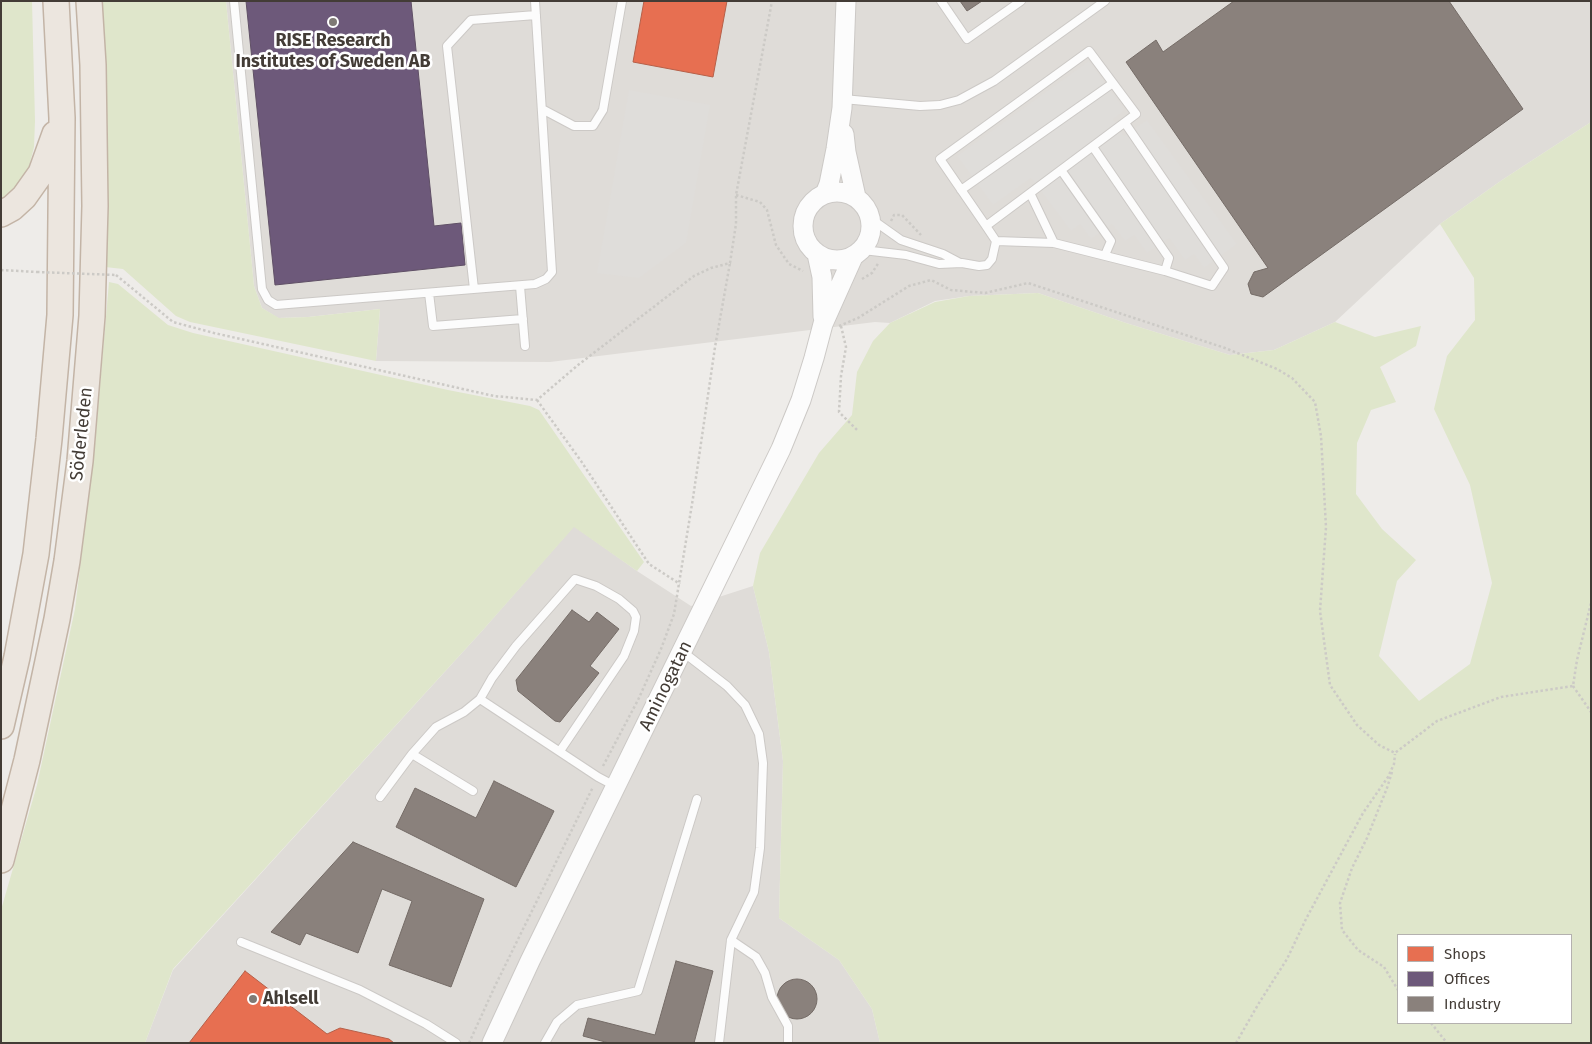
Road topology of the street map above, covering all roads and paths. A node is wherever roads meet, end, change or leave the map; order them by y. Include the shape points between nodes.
1 (56, 1) edge
2 (89, 1) edge
3 (234, 1) edge
4 (535, 1) edge
5 (622, 1) edge
6 (846, 1) edge
7 (941, 1) edge
8 (1021, 1) edge
9 (1105, 1) edge
10 (536, 15) junction
11 (1113, 83) junction
12 (842, 103) junction
13 (542, 109) junction
14 (62, 118) junction
15 (1125, 123) junction
16 (1093, 147) junction
17 (1061, 170) junction
18 (961, 190) junction
19 (1030, 193) junction
20 (825, 194) junction
21 (856, 197) junction
22 (1, 214) edge
23 (870, 218) junction
24 (986, 226) junction
25 (996, 241) junction
26 (1054, 243) junction
27 (858, 253) junction
28 (817, 254) junction
29 (1105, 255) junction
30 (962, 264) junction
31 (1, 270) edge
32 (1165, 271) junction
33 (520, 286) junction
34 (474, 289) junction
35 (429, 293) junction
36 (140, 295) dead end
37 (523, 319) junction
38 (832, 325) junction
39 (526, 346) dead end
40 (537, 400) dead end
41 (858, 432) dead end
42 (680, 584) dead end
43 (1591, 603) edge
44 (683, 652) junction
45 (1573, 686) junction
46 (480, 700) junction
47 (1591, 712) edge
48 (1, 726) edge
49 (560, 751) junction
50 (1395, 753) junction
51 (412, 754) junction
52 (1394, 764) junction
53 (616, 787) junction
54 (473, 791) dead end
55 (380, 797) dead end
56 (697, 800) dead end
57 (1, 860) edge
58 (731, 940) junction
59 (241, 942) dead end
60 (1397, 988) edge
61 (1433, 1024) edge
62 (456, 1043) edge
63 (492, 1043) edge
64 (545, 1043) edge
65 (719, 1043) edge
66 (788, 1043) edge
67 (1236, 1043) edge
68 (1447, 1043) edge

1 - 14 highway, Söderleden
2 - 57 highway, Söderleden via 95,206 92,316 82,442 57,619 27,760
3 - 35 lane via 262,289 268,300 276,305
4 - 10 lane
5 - 13 lane via 603,110 593,126 574,126
6 - 12 street
7 - 8 lane via 967,39
9 - 12 lane via 994,81 959,100 920,106
10 - 13 lane
10 - 34 lane via 471,20 447,46
11 - 15 lane via 1136,114
11 - 18 lane
11 - 18 lane via 1090,51 940,159
12 - 20 street via 836,149
12 - 21 street via 846,152
13 - 33 lane via 552,272 535,284
14 - 22 highway via 41,174 24,197
14 - 48 highway, Söderleden via 60,315 49,439 36,554
15 - 16 lane
15 - 32 lane via 1224,268 1212,286
16 - 17 lane
16 - 32 lane via 1170,258
17 - 19 lane
17 - 29 lane via 1111,241
18 - 24 lane
19 - 24 lane
19 - 26 lane
20 - 21 street via 841,192
20 - 28 street, Aminogatan via 811,203 802,226 806,242
21 - 23 street
23 - 27 street, Aminogatan via 870,238
23 - 30 lane via 901,240
24 - 25 lane
25 - 26 lane
25 - 30 lane via 988,265
26 - 29 lane
27 - 28 street via 838,261
27 - 30 lane via 906,255 939,264
27 - 38 street, Aminogatan
28 - 38 street, Aminogatan
29 - 32 lane
31 - 36 path, bridge via 116,275
33 - 34 lane
33 - 37 lane
34 - 35 lane
35 - 37 lane via 433,326
37 - 39 lane
38 - 41 path via 846,347 839,412
38 - 44 street, Aminogatan via 814,358 782,449
38 - 50 path via 858,318 909,286 931,280 951,290 985,292 1028,283 1225,348 1292,378 1315,402 1321,436 1326,527 1320,611 1330,685 1357,725 1379,745
40 - 42 path via 649,564
43 - 45 path
44 - 53 street, Aminogatan
44 - 58 lane via 727,686 745,705 759,734 763,763 760,848 754,892
45 - 47 path
45 - 50 path via 1501,697 1437,721
46 - 49 lane
46 - 49 lane via 516,646 575,580 596,586 619,599 636,617 634,631 624,656
46 - 51 lane via 436,727
49 - 53 lane
50 - 52 path
51 - 54 lane
51 - 55 lane
52 - 60 path via 1340,903 1342,930 1358,950 1384,967
52 - 67 path via 1363,813 1287,959
53 - 63 street, Aminogatan
56 - 64 lane via 638,991 578,1005 558,1022
58 - 65 lane
58 - 66 lane via 756,956 788,1026
59 - 62 lane via 360,990
61 - 68 path

